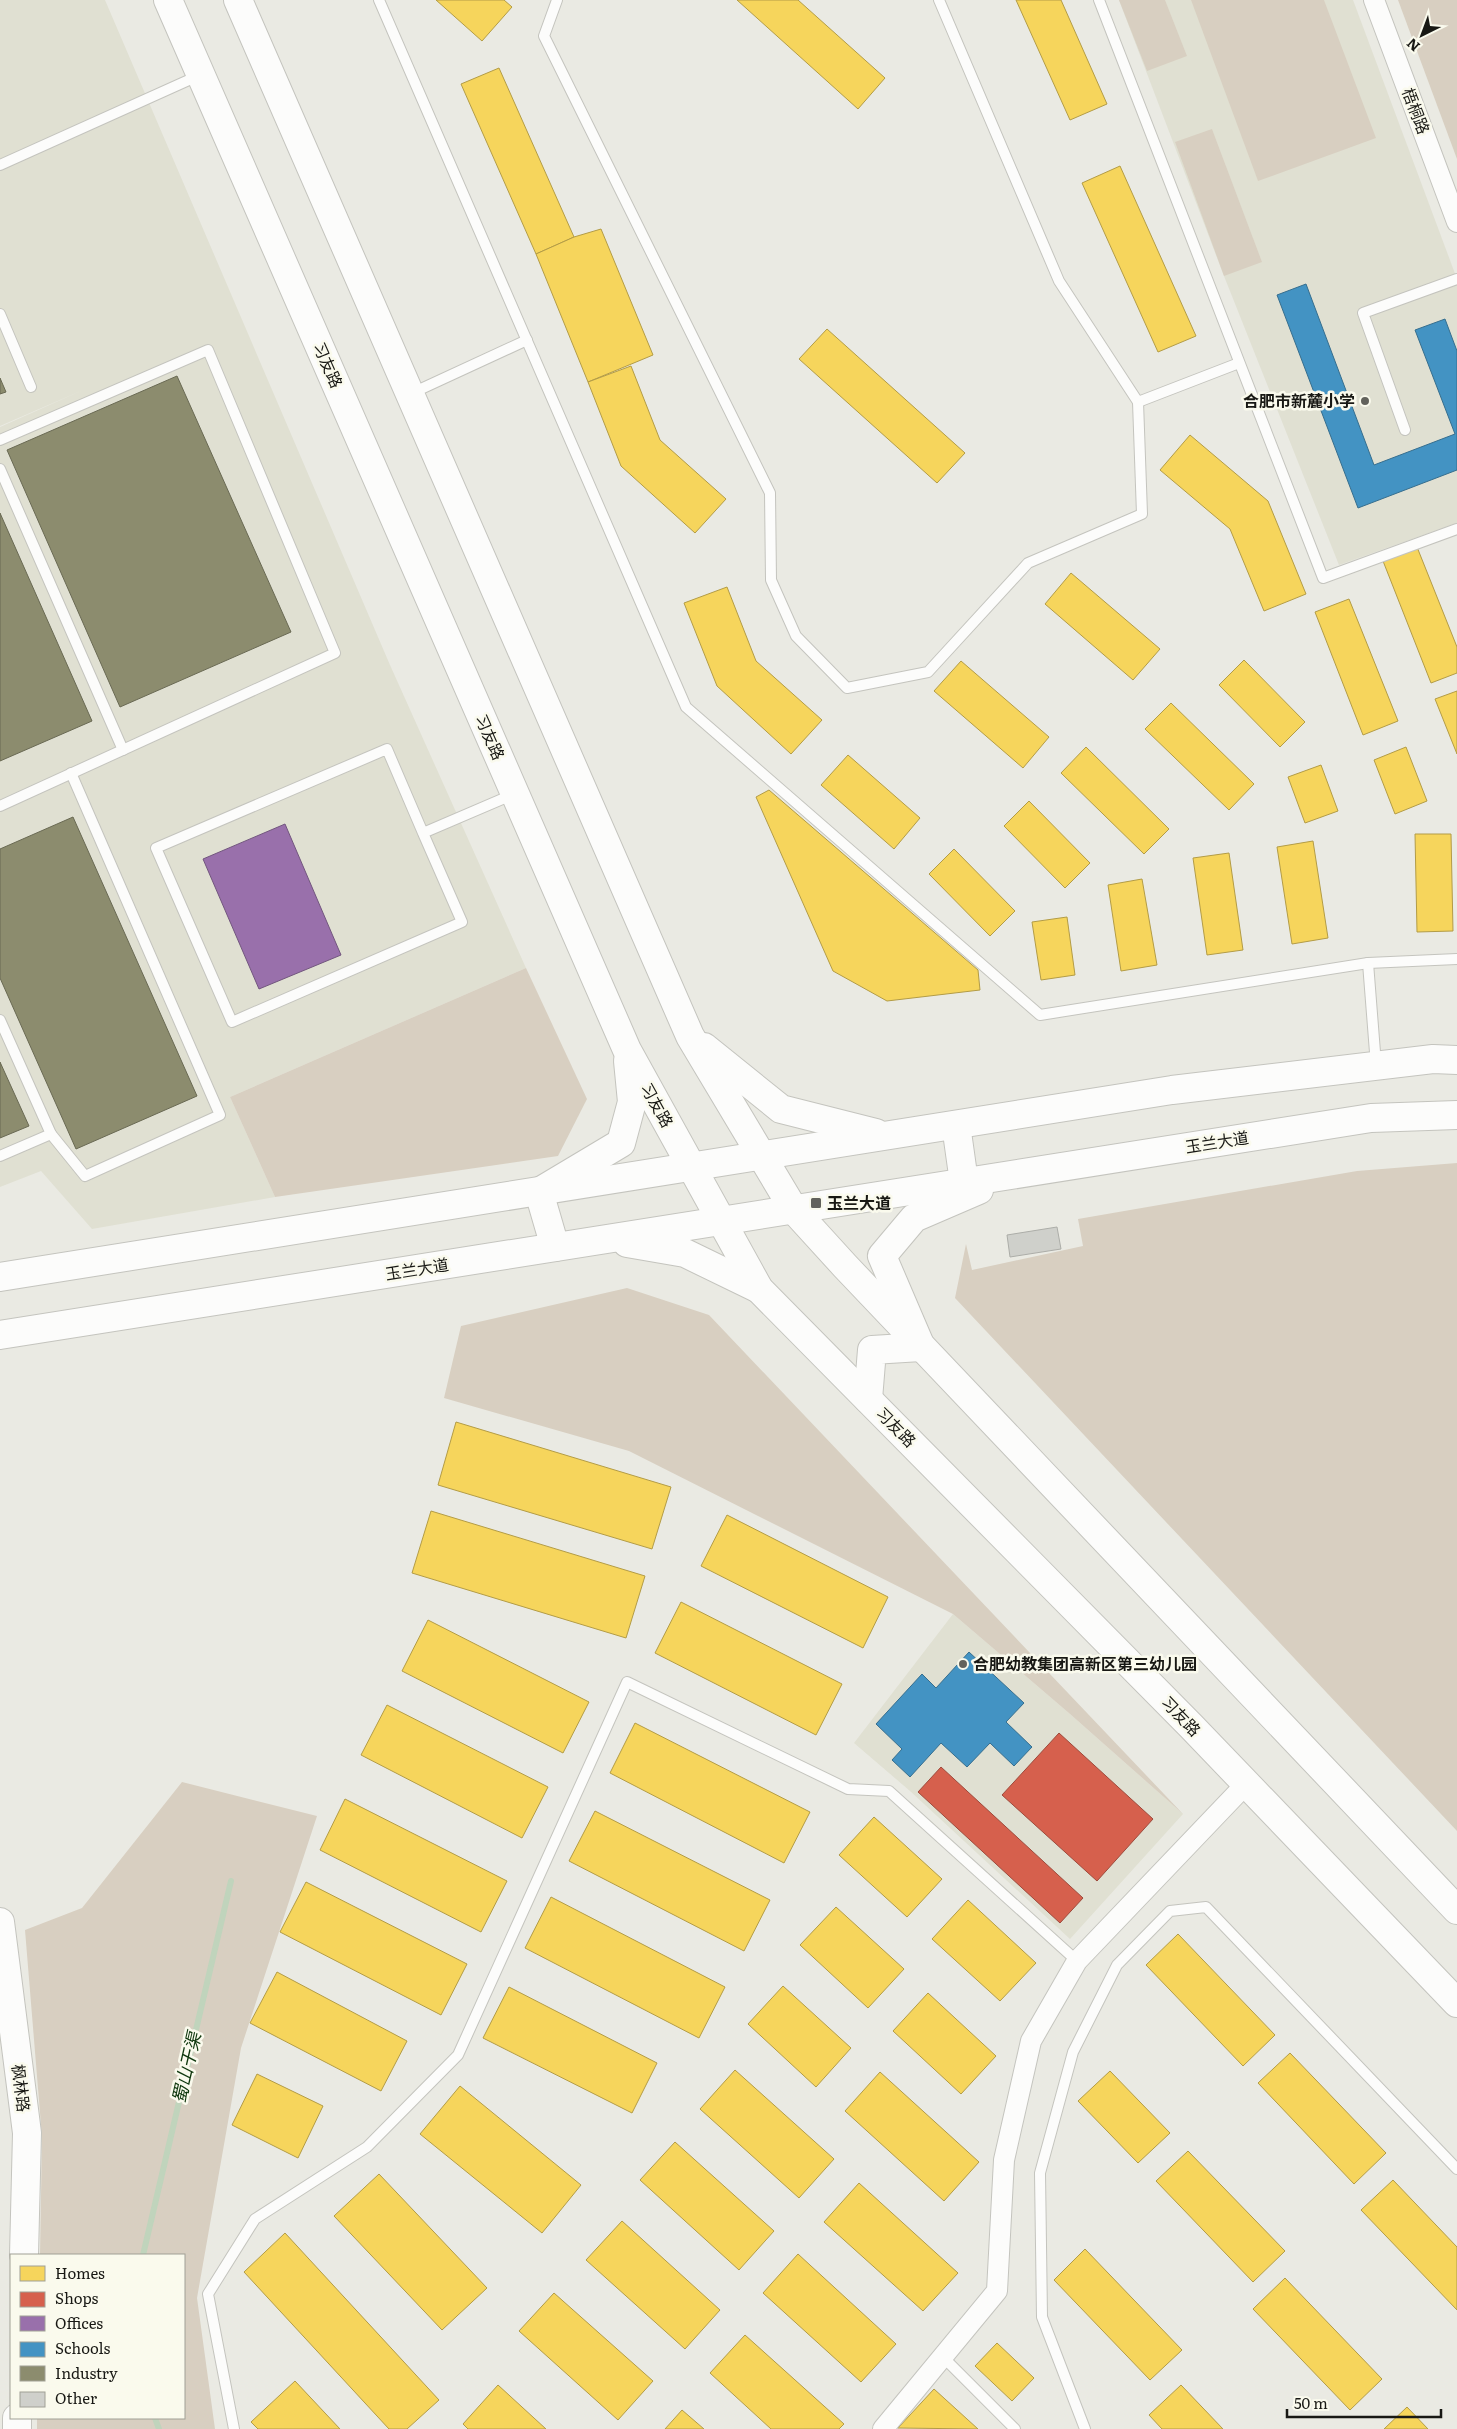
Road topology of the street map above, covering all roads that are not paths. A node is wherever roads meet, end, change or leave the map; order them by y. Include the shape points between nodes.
1 (168, 0) edge
2 (238, 0) edge
3 (379, 0) edge
4 (557, 0) edge
5 (939, 0) edge
6 (1098, 0) edge
7 (1374, 0) edge
8 (201, 74) junction
9 (0, 165) edge
10 (1457, 222) edge
11 (1457, 279) edge
12 (0, 314) edge
13 (527, 340) junction
14 (1240, 363) junction
15 (31, 386) dead end
16 (410, 394) junction
17 (1138, 402) junction
18 (1405, 430) dead end
19 (0, 440) edge
20 (0, 470) edge
21 (1457, 529) edge
22 (123, 750) junction
23 (71, 773) junction
24 (515, 794) junction
25 (0, 806) edge
26 (423, 833) junction
27 (1457, 959) edge
28 (1368, 962) junction
29 (0, 1020) edge
30 (690, 1036) junction
31 (627, 1050) junction
32 (1457, 1060) edge
33 (1376, 1066) junction
34 (1457, 1116) edge
35 (956, 1125) junction
36 (50, 1134) junction
37 (887, 1136) junction
38 (0, 1156) edge
39 (761, 1156) junction
40 (692, 1167) junction
41 (1018, 1174) junction
42 (964, 1182) junction
43 (539, 1192) junction
44 (794, 1210) junction
45 (721, 1221) junction
46 (606, 1239) junction
47 (555, 1247) junction
48 (0, 1278) edge
49 (759, 1288) junction
50 (0, 1335) edge
51 (921, 1347) junction
52 (868, 1399) junction
53 (1246, 1784) junction
54 (1457, 1910) edge
55 (0, 1922) edge
56 (1077, 1961) junction
57 (1457, 2003) edge
58 (1457, 2169) edge
59 (24, 2254) edge
60 (943, 2357) junction
61 (234, 2429) edge
62 (883, 2429) edge
63 (1015, 2429) edge
64 (1084, 2429) edge

1 - 8 main road, 习友路
2 - 16 main road
3 - 13 lane
4 - 17 lane via 544,36 770,493 772,580 775,588 796,636 847,688 928,672 1028,563 1142,514
5 - 17 lane via 1059,282
6 - 14 lane
7 - 10 street, 梧桐路
8 - 9 lane
8 - 24 main road, 习友路
11 - 18 lane via 1363,313
12 - 15 lane
13 - 16 lane
13 - 28 lane via 686,706 1040,1015
14 - 17 lane
14 - 21 lane via 1323,578
16 - 30 main road
19 - 22 lane via 208,350 335,653
20 - 22 lane
22 - 23 lane
23 - 25 lane
23 - 36 lane via 220,1115 85,1176
24 - 26 lane
24 - 31 main road, 习友路
26 - 26 lane via 387,749 156,848 232,1022 462,922
27 - 28 lane
28 - 33 lane
29 - 36 lane
30 - 37 main road via 781,1109
30 - 39 main road
31 - 40 main road, 习友路
31 - 43 main road via 632,1102 621,1143
32 - 33 main road via 1433,1059
33 - 35 main road via 1172,1090
34 - 41 main road, 玉兰大道 via 1371,1118
35 - 37 main road
35 - 42 main road
36 - 38 lane
37 - 39 main road
39 - 40 main road
39 - 44 main road
40 - 43 main road
40 - 45 main road, 习友路
41 - 42 main road, 玉兰大道
41 - 51 main road via 914,1218 882,1256
42 - 44 main road, 玉兰大道
43 - 47 main road
43 - 48 main road
44 - 45 main road, 玉兰大道
44 - 51 main road
45 - 46 main road, 玉兰大道
45 - 49 main road, 习友路
46 - 47 main road, 玉兰大道
46 - 49 main road via 684,1253
47 - 50 main road, 玉兰大道
49 - 52 main road, 习友路
51 - 52 main road via 872,1350
51 - 54 main road
52 - 53 main road, 习友路
53 - 56 street
53 - 57 main road, 习友路
55 - 59 main road, 枫林路 via 27,2133
56 - 60 street via 1032,2041 1004,2160 997,2291
56 - 61 lane via 889,1791 848,1789 627,1682 458,2055 367,2147 254,2219 208,2294
58 - 64 lane via 1206,1907 1170,1912 1117,1965 1073,2052 1040,2174 1042,2317
60 - 62 street
60 - 63 lane

